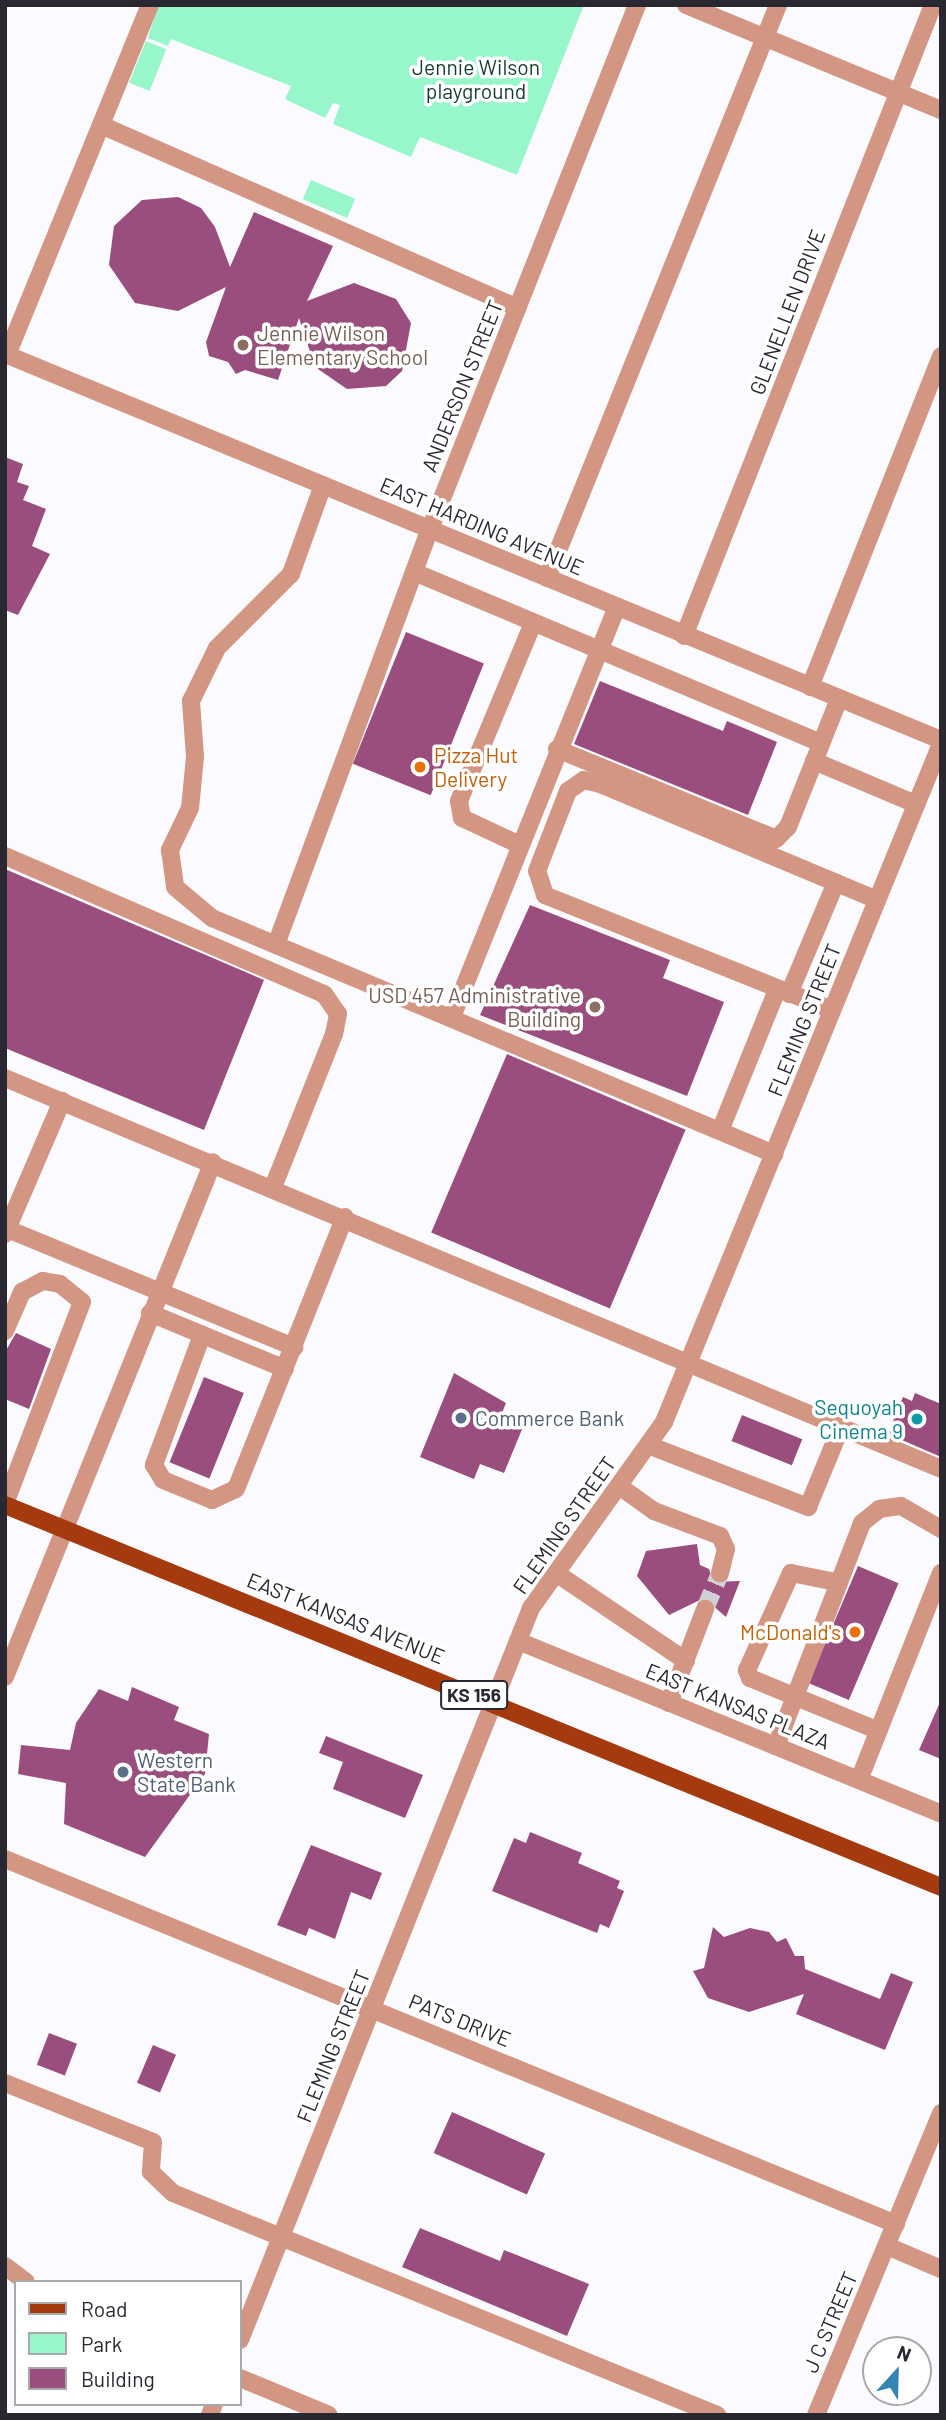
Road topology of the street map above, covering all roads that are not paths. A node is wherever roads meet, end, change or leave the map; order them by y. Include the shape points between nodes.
1 (150, 5) edge
2 (637, 5) edge
3 (686, 5) edge
4 (778, 5) edge
5 (933, 5) edge
6 (765, 38) junction
7 (898, 92) junction
8 (941, 110) edge
9 (101, 124) junction
10 (517, 308) junction
11 (6, 354) edge
12 (941, 356) edge
13 (323, 485) junction
14 (430, 530) junction
15 (414, 572) junction
16 (547, 578) junction
17 (617, 607) junction
18 (533, 623) junction
19 (684, 636) junction
20 (598, 651) junction
21 (810, 687) junction
22 (839, 699) junction
23 (941, 742) edge
24 (821, 743) junction
25 (557, 749) junction
26 (814, 761) junction
27 (916, 804) junction
28 (520, 845) junction
29 (5, 856) edge
30 (836, 882) junction
31 (877, 900) junction
32 (277, 942) junction
33 (783, 992) junction
34 (832, 1010) junction
35 (452, 1017) junction
36 (5, 1078) edge
37 (62, 1101) junction
38 (720, 1131) junction
39 (774, 1154) junction
40 (213, 1162) junction
41 (273, 1187) junction
42 (345, 1217) junction
43 (6, 1230) edge
44 (160, 1291) junction
45 (150, 1313) junction
46 (5, 1331) edge
47 (202, 1335) junction
48 (294, 1347) junction
49 (689, 1362) junction
50 (285, 1369) junction
51 (841, 1427) junction
52 (648, 1445) junction
53 (941, 1469) edge
54 (619, 1486) junction
55 (5, 1505) edge
56 (65, 1529) junction
57 (941, 1530) edge
58 (556, 1573) junction
59 (720, 1573) tunnel mouth
60 (941, 1573) edge
61 (835, 1582) junction
62 (705, 1609) tunnel mouth
63 (518, 1641) junction
64 (686, 1661) junction
65 (5, 1677) edge
66 (795, 1697) junction
67 (495, 1703) junction
68 (669, 1703) junction
69 (879, 1731) junction
70 (776, 1746) junction
71 (859, 1780) junction
72 (941, 1814) edge
73 (5, 1859) edge
74 (941, 1887) edge
75 (373, 2008) junction
76 (5, 2083) edge
77 (941, 2113) edge
78 (896, 2224) junction
79 (281, 2236) junction
80 (887, 2246) junction
81 (5, 2266) edge
82 (941, 2269) edge
83 (23, 2280) edge
84 (242, 2335) edge
85 (242, 2379) edge
86 (329, 2415) edge
87 (717, 2415) edge
88 (816, 2415) edge

1 - 9 street
2 - 10 street, ANDERSON STREET
3 - 6 street
4 - 6 street
5 - 7 street, GLENELLEN DRIVE
6 - 7 street
6 - 16 street
7 - 8 street
7 - 19 street, GLENELLEN DRIVE
9 - 10 street
9 - 11 street
10 - 14 street, ANDERSON STREET
11 - 13 street, EAST HARDING AVENUE
12 - 21 street
13 - 14 street, EAST HARDING AVENUE
13 - 32 street via 291,574 217,648 191,701 190,808 170,850 175,887 212,918
14 - 15 street, ANDERSON STREET
14 - 16 street, EAST HARDING AVENUE
15 - 18 street
15 - 32 street, ANDERSON STREET
16 - 17 street, EAST HARDING AVENUE
17 - 19 street, EAST HARDING AVENUE
17 - 20 street
18 - 20 street
18 - 28 street via 459,801 462,818
19 - 21 street, EAST HARDING AVENUE
20 - 24 street
20 - 25 street
21 - 22 street, EAST HARDING AVENUE
22 - 23 street, EAST HARDING AVENUE
22 - 24 street
23 - 27 street, FLEMING STREET
24 - 26 street
25 - 26 street via 776,839 788,827
25 - 28 street
26 - 27 street
27 - 31 street, FLEMING STREET
28 - 35 street
29 - 41 street via 324,994 338,1014 334,1034
30 - 31 street
30 - 33 street
30 - 33 street via 600,784 584,780 568,791 537,871 545,895
31 - 34 street, FLEMING STREET
32 - 35 street
33 - 34 street
33 - 38 street
34 - 39 street, FLEMING STREET
35 - 38 street
36 - 37 street
37 - 40 street
37 - 43 street
38 - 39 street
39 - 49 street, FLEMING STREET
40 - 41 street
40 - 44 street
41 - 42 street
42 - 48 street
42 - 49 street
43 - 44 street
44 - 45 street
44 - 48 street
45 - 47 street
45 - 56 street
46 - 55 street via 22,1292 43,1281 60,1284 82,1302
47 - 50 street
47 - 50 street via 156,1456 163,1480 212,1500 227,1497
48 - 50 street
49 - 51 street
49 - 52 street, FLEMING STREET
51 - 52 street via 808,1507
51 - 53 street
52 - 54 street, FLEMING STREET
54 - 58 street, FLEMING STREET
54 - 59 street via 654,1511 720,1536 726,1549
55 - 56 main road, EAST KANSAS AVENUE / KS 156
56 - 65 street
56 - 67 main road, EAST KANSAS AVENUE / KS 156
57 - 61 street via 901,1506 879,1509 852,1539
58 - 63 street, FLEMING STREET
58 - 64 street
60 - 69 street
61 - 66 street
61 - 66 street via 791,1573 747,1670 750,1678
62 - 64 street
63 - 67 street, FLEMING STREET
63 - 68 street, EAST KANSAS PLAZA
64 - 68 street
66 - 69 street
66 - 70 street
67 - 74 main road, EAST KANSAS AVENUE / KS 156
67 - 75 street, FLEMING STREET
68 - 70 street, EAST KANSAS PLAZA
69 - 71 street
70 - 71 street, EAST KANSAS PLAZA
71 - 72 street, EAST KANSAS PLAZA
73 - 75 street, PATS DRIVE
75 - 78 street, PATS DRIVE
75 - 79 street, FLEMING STREET
76 - 79 street via 153,2142 151,2172 173,2193
77 - 78 street
78 - 80 street, J C STREET
79 - 84 street, FLEMING STREET
79 - 87 street
80 - 82 street
80 - 88 street, J C STREET
81 - 83 street
85 - 86 street

